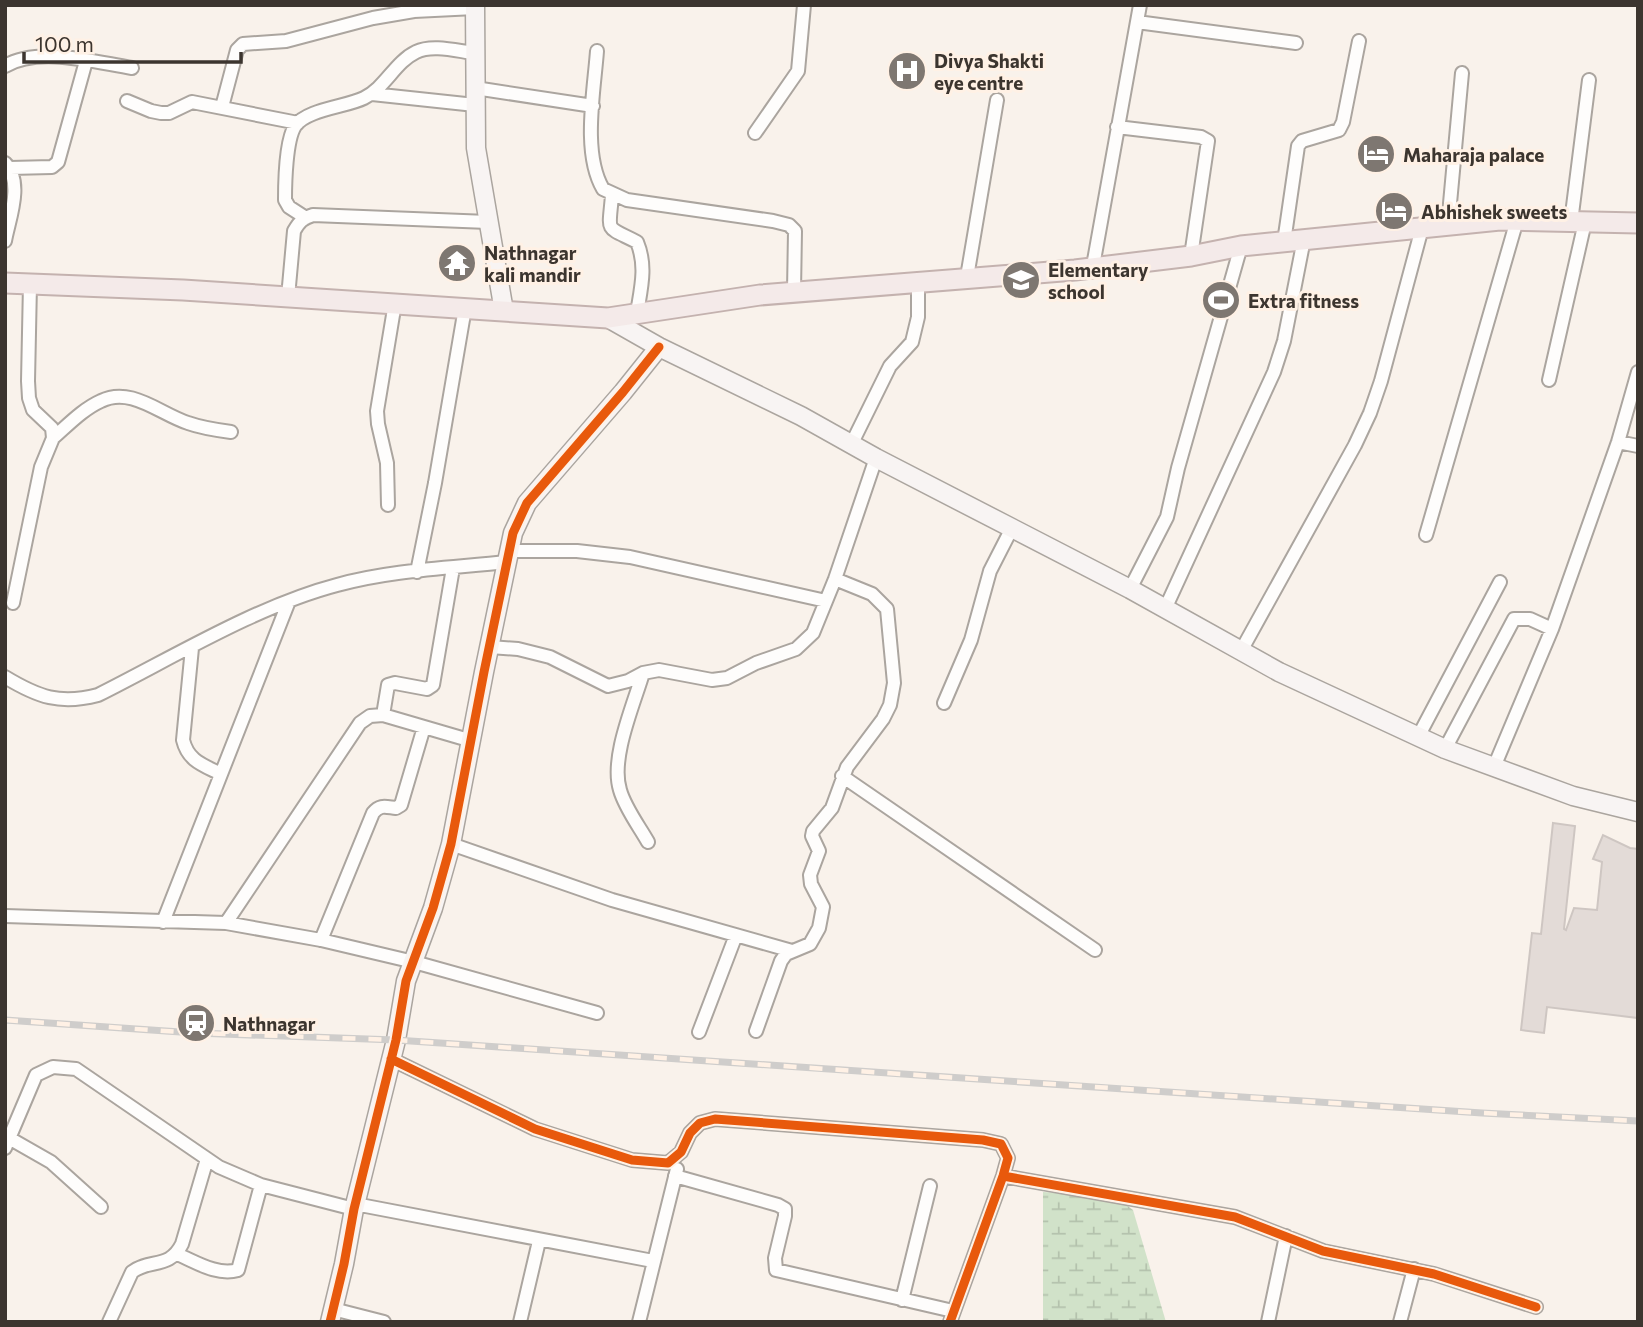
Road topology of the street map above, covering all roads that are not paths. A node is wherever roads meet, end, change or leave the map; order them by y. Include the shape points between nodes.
1 (804, 5) edge
2 (1140, 5) edge
3 (475, 7) edge
4 (1137, 22) junction
5 (1359, 41) dead end
6 (1296, 43) dead end
7 (597, 51) dead end
8 (474, 53) junction
9 (86, 61) junction
10 (5, 66) edge
11 (132, 68) dead end
12 (1462, 73) dead end
13 (1589, 80) dead end
14 (372, 94) junction
15 (475, 97) junction
16 (127, 100) dead end
17 (997, 100) dead end
18 (593, 106) junction
19 (222, 107) junction
20 (298, 123) junction
21 (1117, 127) junction
22 (755, 133) dead end
23 (8, 166) edge
24 (612, 195) junction
25 (306, 218) junction
26 (1517, 220) junction
27 (488, 222) junction
28 (1578, 222) junction
29 (1638, 223) edge
30 (1448, 225) junction
31 (1422, 228) junction
32 (1304, 239) junction
33 (5, 241) edge
34 (1284, 242) junction
35 (1241, 246) junction
36 (1191, 256) junction
37 (1093, 266) junction
38 (967, 277) junction
39 (918, 281) junction
40 (5, 283) edge
41 (30, 284) junction
42 (794, 291) junction
43 (288, 297) junction
44 (395, 303) junction
45 (465, 308) junction
46 (504, 311) junction
47 (637, 313) junction
48 (608, 318) junction
49 (659, 346) junction
50 (1638, 372) edge
51 (1549, 380) dead end
52 (231, 432) dead end
53 (53, 438) junction
54 (1618, 442) junction
55 (851, 445) junction
56 (1638, 446) edge
57 (876, 458) junction
58 (388, 505) dead end
59 (1012, 528) junction
60 (1426, 535) dead end
61 (508, 556) junction
62 (453, 568) junction
63 (417, 572) junction
64 (835, 579) junction
65 (1500, 582) dead end
66 (1130, 589) junction
67 (289, 601) junction
68 (826, 601) junction
69 (13, 603) dead end
70 (1165, 609) junction
71 (1552, 629) junction
72 (490, 647) junction
73 (192, 648) junction
74 (1241, 651) junction
75 (643, 673) junction
76 (5, 677) edge
77 (944, 703) dead end
78 (383, 715) junction
79 (424, 727) junction
80 (1418, 737) junction
81 (472, 741) junction
82 (1445, 749) junction
83 (1494, 767) junction
84 (221, 774) junction
85 (842, 776) junction
86 (1638, 812) edge
87 (648, 842) dead end
88 (451, 844) junction
89 (5, 916) edge
90 (163, 922) junction
91 (226, 923) junction
92 (736, 935) junction
93 (321, 940) junction
94 (1095, 950) dead end
95 (792, 951) junction
96 (414, 962) junction
97 (597, 1013) dead end
98 (757, 1031) dead end
99 (699, 1032) dead end
100 (391, 1059) junction
101 (7, 1143) edge
102 (681, 1152) junction
103 (207, 1159) junction
104 (675, 1176) junction
105 (1003, 1176) junction
106 (261, 1185) junction
107 (930, 1186) dead end
108 (101, 1206) dead end
109 (354, 1206) junction
110 (1286, 1236) junction
111 (538, 1241) junction
112 (177, 1254) junction
113 (653, 1261) junction
114 (1414, 1269) junction
115 (902, 1300) junction
116 (1536, 1307) dead end
117 (331, 1316) edge
118 (951, 1316) edge
119 (108, 1322) edge
120 (384, 1322) edge
121 (520, 1322) edge
122 (639, 1322) edge
123 (1268, 1322) edge
124 (1400, 1322) edge

1 - 22 street via 798,71
2 - 4 street
3 - 8 street
3 - 19 street via 414,11 286,41 243,44 237,50
4 - 6 street
4 - 21 street
5 - 34 street via 1339,130 1298,146
7 - 18 street
8 - 14 street via 416,52
8 - 15 street
9 - 10 street via 45,55
9 - 11 street
9 - 23 street via 58,162 52,167
12 - 30 street
13 - 28 street
14 - 15 street
14 - 20 street
15 - 18 street
15 - 27 street via 475,148
16 - 19 street via 161,113 192,102
17 - 38 street
18 - 24 street via 593,164 603,189
19 - 20 street
20 - 25 street via 291,133 285,200
21 - 36 street via 1208,141
21 - 37 street
23 - 33 street via 14,183
24 - 42 street via 789,225 796,240
24 - 47 street via 612,231 637,242 642,254
25 - 27 street
25 - 43 street via 294,231
26 - 28 main road
26 - 30 main road
26 - 60 street
27 - 46 street
28 - 29 main road
28 - 51 street
30 - 31 main road
31 - 32 main road
31 - 74 street via 1370,412
32 - 34 main road
32 - 70 street via 1275,372
34 - 35 main road
35 - 36 main road
35 - 66 street via 1167,517
36 - 37 main road
37 - 38 main road
38 - 39 main road
39 - 42 main road
39 - 55 street via 918,317 912,342 890,366
40 - 41 main road
41 - 43 main road
41 - 53 street via 29,398 33,410 52,428
42 - 47 main road
43 - 44 main road
44 - 45 main road
44 - 58 street via 377,411 387,463
45 - 46 main road
45 - 63 street
46 - 48 main road
47 - 48 main road
48 - 49 street
49 - 55 street
49 - 61 street via 527,503
50 - 54 street
52 - 53 street via 188,424 132,398 115,396 89,408
53 - 69 street via 41,467
54 - 56 street
54 - 71 street
55 - 57 street
57 - 59 street
57 - 64 street
59 - 66 street
59 - 77 street via 986,582 971,640
61 - 62 street
61 - 68 street via 577,551 630,557
61 - 72 street
62 - 63 street
62 - 78 street via 433,685 427,689 388,685
63 - 67 street via 340,584
64 - 68 street
64 - 85 street via 872,594 887,609 894,683 883,719
65 - 80 street
66 - 70 street
67 - 73 street
67 - 84 street
68 - 75 street via 813,633 796,649 727,678 712,680 659,670
70 - 74 street
71 - 82 street via 1530,619 1514,619
71 - 83 street
72 - 75 street via 550,657 608,686
72 - 81 street
73 - 76 street via 98,695 78,700 40,695
73 - 84 street via 183,740 194,761
74 - 80 street
75 - 87 street via 620,751 618,781
78 - 79 street
78 - 91 street via 370,716 350,735
79 - 81 street
79 - 93 street via 401,805 384,806 373,813
80 - 82 street
81 - 88 street
82 - 83 street
83 - 86 street via 1573,796
84 - 90 street
85 - 94 street
85 - 95 street via 832,808 812,836 819,851 810,875 823,906 819,928 810,944
88 - 92 street via 602,896
88 - 96 street
89 - 90 street
90 - 91 street
91 - 93 street
92 - 95 street
92 - 99 street
93 - 96 street
95 - 98 street via 781,961
96 - 97 street
96 - 100 street
100 - 102 street via 535,1129 651,1163 668,1163
100 - 109 street
101 - 103 street via 36,1075 54,1067 76,1069
101 - 108 street via 37,1152
102 - 104 street
102 - 105 street via 700,1123 715,1119 983,1140 1000,1144 1008,1158
103 - 106 street
103 - 112 street
104 - 113 street
104 - 115 street via 785,1209 776,1270
105 - 110 street via 1236,1217
105 - 118 street
106 - 109 street
106 - 112 street via 238,1270 214,1270
107 - 115 street
109 - 111 street
109 - 117 street
110 - 114 street via 1342,1256
110 - 123 street
111 - 113 street
111 - 121 street
112 - 119 street via 132,1272
113 - 122 street
114 - 116 street
114 - 124 street
115 - 118 street
117 - 120 street

